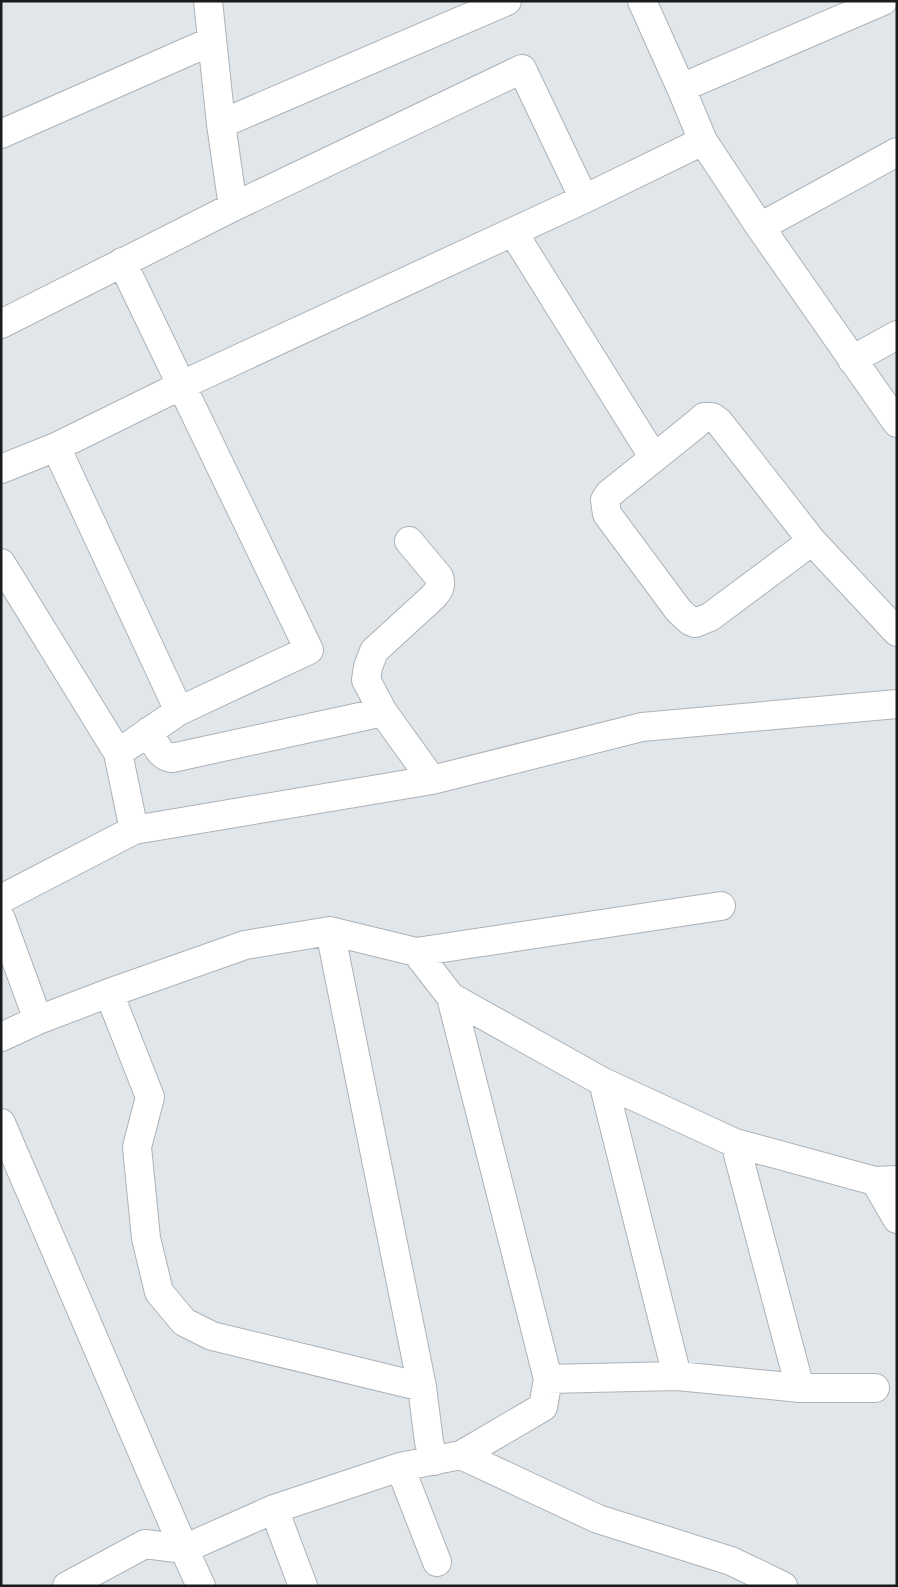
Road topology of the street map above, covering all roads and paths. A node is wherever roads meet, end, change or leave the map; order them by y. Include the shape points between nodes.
1 (208, 1) edge
2 (507, 1) edge
3 (642, 1) edge
4 (883, 1) edge
5 (212, 41) junction
6 (681, 88) junction
7 (221, 124) junction
8 (1, 134) edge
9 (703, 141) junction
10 (897, 152) edge
11 (584, 199) junction
12 (232, 207) junction
13 (760, 227) junction
14 (513, 232) junction
15 (122, 262) junction
16 (1, 324) edge
17 (897, 335) edge
18 (852, 360) junction
19 (182, 385) junction
20 (897, 423) edge
21 (56, 447) junction
22 (654, 458) junction
23 (1, 469) edge
24 (409, 541) dead end
25 (812, 541) junction
26 (1, 563) edge
27 (897, 632) edge
28 (897, 704) edge
29 (179, 711) junction
30 (383, 712) junction
31 (149, 732) junction
32 (118, 752) junction
33 (432, 780) junction
34 (134, 830) junction
35 (1, 899) edge
36 (721, 906) dead end
37 (1, 919) edge
38 (330, 931) junction
39 (416, 952) junction
40 (110, 993) junction
41 (451, 997) junction
42 (38, 1020) junction
43 (1, 1037) edge
44 (603, 1082) junction
45 (1, 1123) edge
46 (735, 1143) junction
47 (886, 1180) edge
48 (897, 1219) edge
49 (677, 1376) junction
50 (548, 1378) junction
51 (422, 1387) junction
52 (800, 1388) junction
53 (875, 1388) dead end
54 (461, 1455) junction
55 (434, 1461) junction
56 (400, 1467) junction
57 (274, 1510) junction
58 (184, 1549) junction
59 (437, 1562) dead end
60 (67, 1586) edge
61 (201, 1586) edge
62 (303, 1586) edge
63 (783, 1586) edge

1 - 5 street
2 - 7 street
3 - 6 street
4 - 6 street
5 - 7 street
5 - 8 street
6 - 9 street
7 - 12 street
9 - 11 street
9 - 13 street
10 - 13 street
11 - 12 street via 522,69
11 - 14 street
12 - 15 street
13 - 18 street
14 - 19 street
14 - 22 street
15 - 16 street
15 - 19 street
17 - 18 street
18 - 20 street
19 - 21 street
19 - 29 street via 309,650
21 - 23 street
21 - 29 street
22 - 25 street via 704,418 712,416
22 - 25 street via 609,494 605,505 607,514 679,611 690,621 695,623 710,617
24 - 30 street via 439,577 441,584 433,597 374,652 366,680
25 - 27 street
26 - 32 street
28 - 33 street via 642,727
29 - 31 street
30 - 31 street via 172,758 166,758 160,752
30 - 33 street
31 - 32 street
32 - 34 street
33 - 34 street
34 - 35 street
36 - 39 street
37 - 42 street
38 - 39 street
38 - 40 street via 245,945
38 - 51 street
39 - 41 street
40 - 42 street
40 - 51 street via 150,1097 137,1147 146,1238 159,1292 184,1322 212,1336
41 - 44 street
41 - 50 street
42 - 43 street
44 - 46 street
44 - 49 street
45 - 58 street
46 - 47 street
46 - 52 street
47 - 48 street
49 - 50 street
49 - 52 street
50 - 54 street via 543,1407
51 - 55 street
52 - 53 street
54 - 55 street
54 - 63 street via 598,1519 731,1561
55 - 56 street
56 - 57 street
56 - 59 street
57 - 58 street
57 - 62 street
58 - 60 street via 145,1544
58 - 61 street

